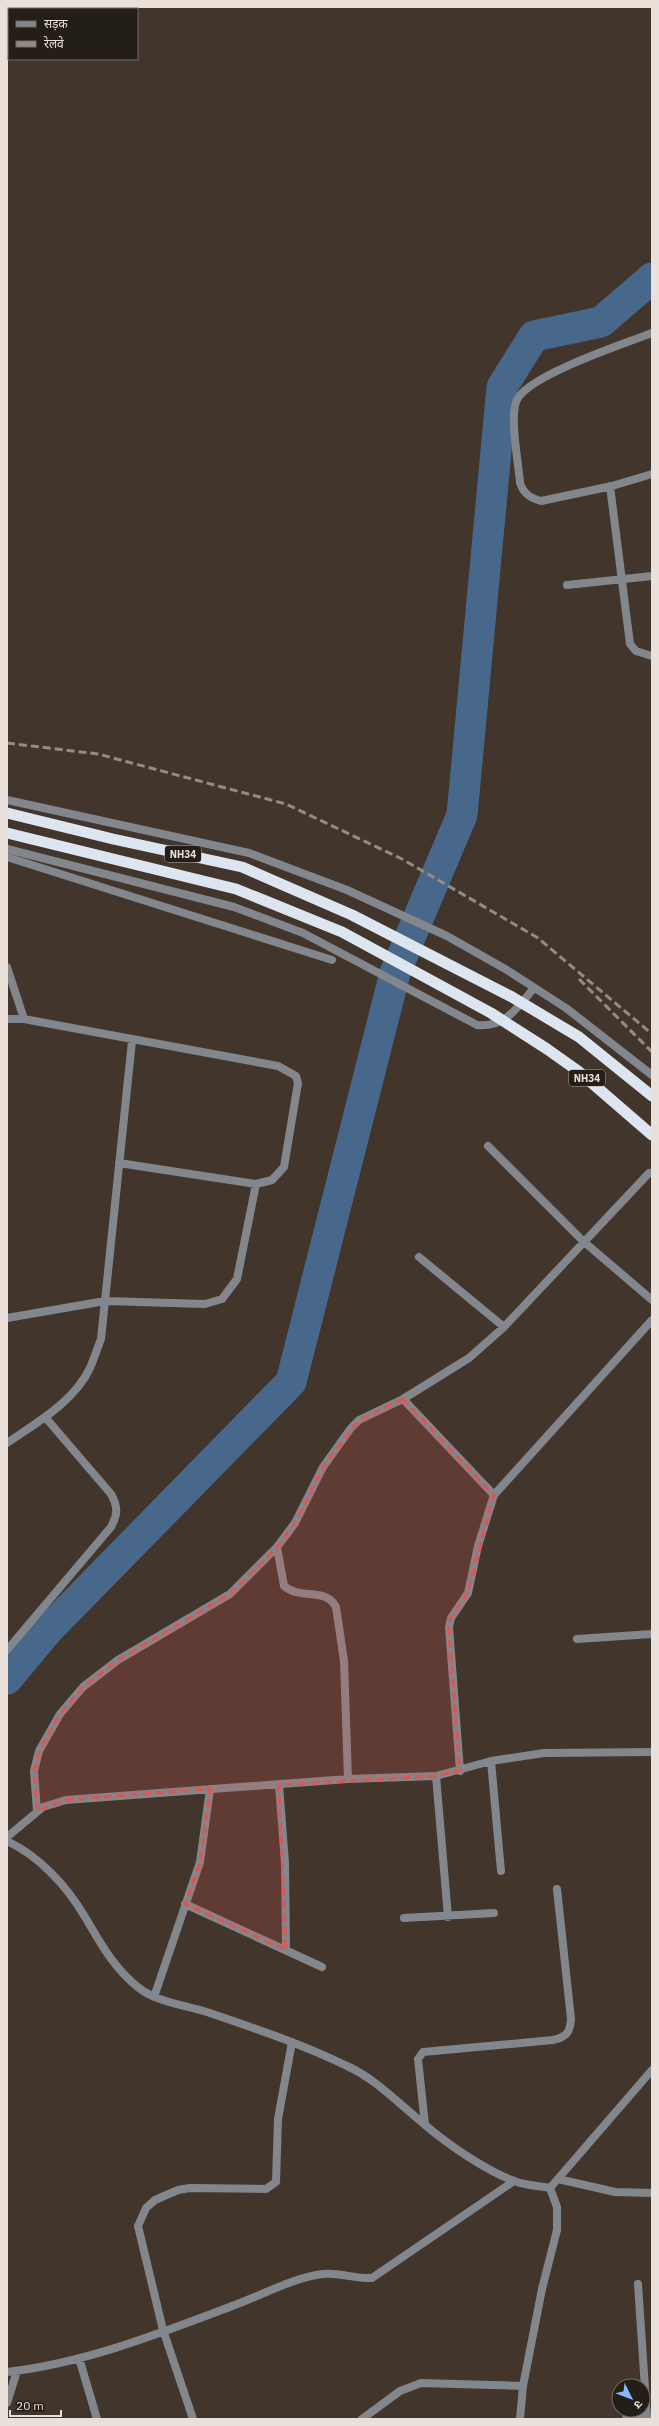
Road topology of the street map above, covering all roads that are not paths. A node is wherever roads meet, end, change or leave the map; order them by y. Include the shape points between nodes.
1 (652, 333) edge
2 (652, 474) edge
3 (610, 486) junction
4 (652, 576) edge
5 (620, 580) junction
6 (567, 585) dead end
7 (652, 656) edge
8 (7, 800) edge
9 (7, 813) edge
10 (7, 833) edge
11 (7, 852) edge
12 (332, 960) dead end
13 (7, 967) edge
14 (534, 988) junction
15 (7, 1019) edge
16 (24, 1019) junction
17 (132, 1041) junction
18 (652, 1076) edge
19 (652, 1096) edge
20 (652, 1135) edge
21 (488, 1146) dead end
22 (119, 1163) junction
23 (648, 1173) dead end
24 (256, 1184) junction
25 (583, 1240) junction
26 (419, 1257) dead end
27 (652, 1300) edge
28 (105, 1301) junction
29 (7, 1318) edge
30 (652, 1320) edge
31 (504, 1327) junction
32 (403, 1398) junction
33 (45, 1417) junction
34 (7, 1443) edge
35 (494, 1495) junction
36 (277, 1548) junction
37 (652, 1634) edge
38 (577, 1639) dead end
39 (7, 1650) edge
40 (652, 1752) edge
41 (491, 1761) junction
42 (460, 1771) junction
43 (436, 1776) junction
44 (348, 1779) junction
45 (279, 1785) junction
46 (210, 1789) junction
47 (37, 1811) junction
48 (7, 1837) edge
49 (7, 1841) edge
50 (501, 1871) dead end
51 (557, 1889) dead end
52 (185, 1904) junction
53 (494, 1913) dead end
54 (448, 1917) junction
55 (404, 1918) dead end
56 (286, 1950) junction
57 (322, 1967) dead end
58 (154, 1997) junction
59 (292, 2042) junction
60 (652, 2070) edge
61 (425, 2125) junction
62 (558, 2179) junction
63 (514, 2181) junction
64 (550, 2188) junction
65 (652, 2193) edge
66 (638, 2284) dead end
67 (164, 2330) junction
68 (79, 2358) junction
69 (17, 2371) junction
70 (7, 2372) edge
71 (646, 2378) edge
72 (523, 2386) junction
73 (7, 2403) edge
74 (638, 2418) edge
75 (97, 2419) edge
76 (192, 2419) edge
77 (362, 2419) edge
78 (520, 2419) edge
79 (626, 2419) edge

1 - 3 street via 563,368 528,388 517,398 514,411 520,483 524,492 541,501
2 - 3 street
3 - 5 street
4 - 5 street
5 - 6 street
5 - 7 street via 630,644 636,651
8 - 14 street via 249,853 347,890 447,936
9 - 19 highway, NH34 via 242,867 352,915 535,1010 579,1037
10 - 20 highway, NH34 via 236,889 342,932 516,1029 578,1071
11 - 12 street
11 - 14 street via 234,907 303,933 477,1025 489,1026 510,1016
13 - 16 street
14 - 18 street via 566,1008
15 - 16 street
16 - 17 street
17 - 22 street
17 - 24 street via 278,1066 296,1076 298,1083 284,1167 272,1180
21 - 25 street
22 - 24 street
22 - 28 street
23 - 25 street
24 - 28 street via 237,1279 222,1299 205,1304
25 - 27 street
25 - 31 street
26 - 31 street
28 - 29 street
28 - 33 street via 101,1339 90,1369 76,1390
30 - 35 street
31 - 32 street via 464,1362
32 - 35 street
32 - 36 street via 359,1420 351,1428 323,1468 302,1511
33 - 34 street
33 - 39 street via 111,1494 117,1514 111,1527
35 - 42 street via 478,1546 470,1587 451,1618 449,1627
36 - 44 street via 284,1586 292,1593 327,1596 336,1607 344,1661
36 - 47 street via 230,1594 118,1660 83,1687 60,1714 39,1752 34,1771
37 - 38 street
40 - 41 street via 544,1753
41 - 42 street
41 - 50 street
42 - 43 street
43 - 44 street
43 - 54 street
44 - 45 street
45 - 46 street
45 - 56 street
46 - 47 street via 66,1800
46 - 52 street via 200,1862
47 - 48 street
49 - 58 street via 27,1851 66,1890 112,1962 138,1988
51 - 61 street via 570,2031 563,2038 553,2040 423,2052 418,2059
52 - 56 street
52 - 58 street
53 - 54 street
54 - 55 street
56 - 57 street
58 - 59 street via 176,2002
59 - 61 street via 349,2066 385,2090
59 - 67 street via 278,2119 276,2182 266,2190 178,2190 155,2200 141,2215 138,2226
60 - 62 street
61 - 63 street via 464,2154
62 - 64 street
62 - 65 street via 615,2192
63 - 64 street
63 - 67 street via 372,2278 360,2279 325,2274 309,2277
64 - 72 street via 557,2207 557,2230 542,2289
66 - 71 street
67 - 68 street
67 - 76 street
68 - 69 street
68 - 75 street
69 - 70 street
69 - 73 street
72 - 77 street via 421,2383 400,2391
72 - 78 street
74 - 79 street

